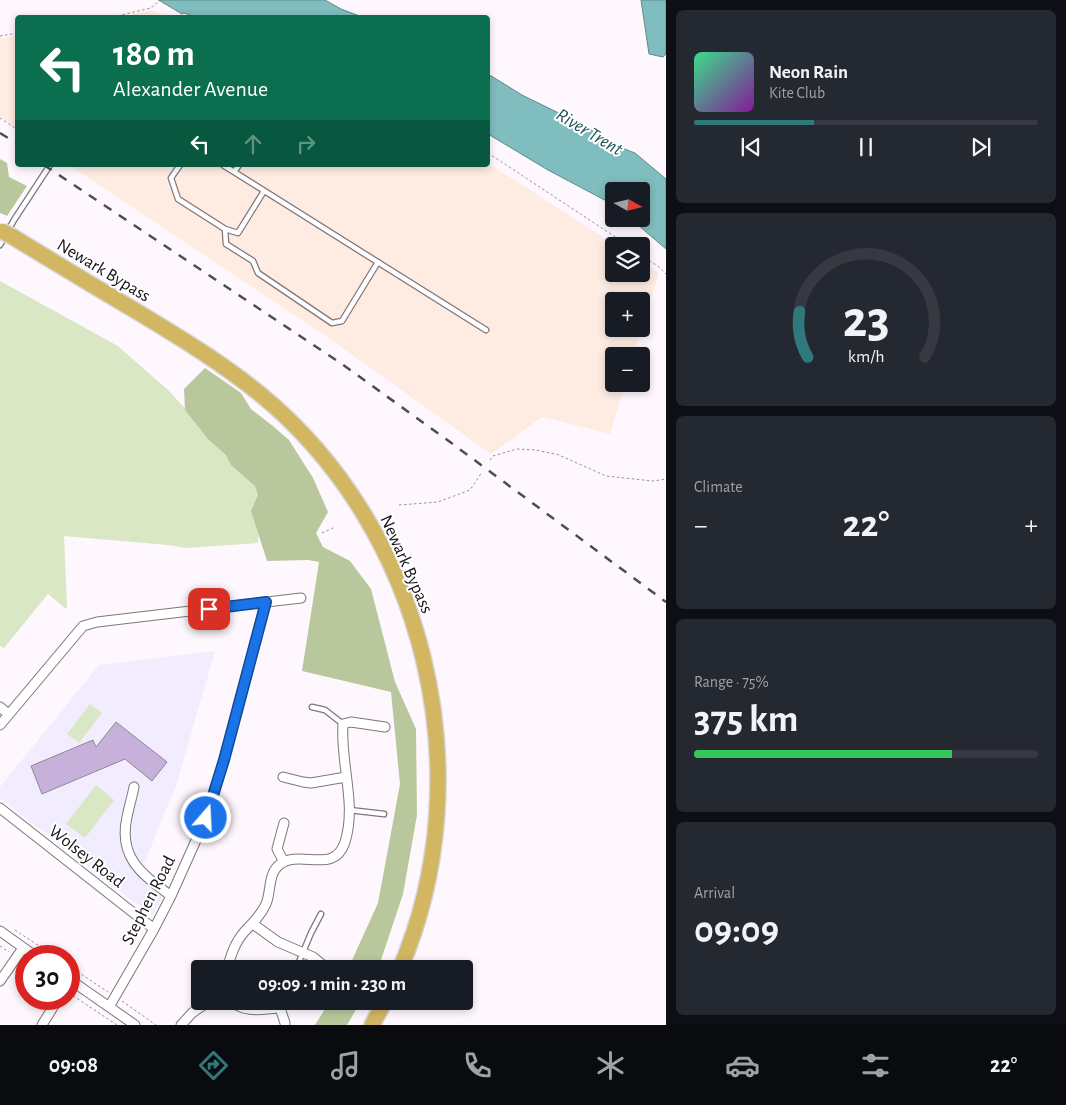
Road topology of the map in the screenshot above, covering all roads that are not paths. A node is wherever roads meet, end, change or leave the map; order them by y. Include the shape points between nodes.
1 (49, 167) edge
2 (179, 167) edge
3 (225, 167) edge
4 (238, 167) edge
5 (234, 172) junction
6 (264, 191) junction
7 (225, 229) junction
8 (4, 236) edge
9 (378, 262) junction
10 (486, 330) dead end
11 (301, 598) dead end
12 (266, 602) junction
13 (0, 707) edge
14 (312, 707) dead end
15 (8, 714) junction
16 (343, 724) junction
17 (0, 725) edge
18 (385, 727) dead end
19 (283, 777) dead end
20 (346, 777) junction
21 (134, 787) dead end
22 (0, 808) edge
23 (349, 810) junction
24 (384, 814) dead end
25 (284, 823) dead end
26 (284, 862) junction
27 (171, 896) junction
28 (321, 914) dead end
29 (253, 924) junction
30 (154, 929) junction
31 (0, 931) edge
32 (19, 945) edge
33 (304, 953) junction
34 (15, 959) edge
35 (230, 960) edge
36 (300, 960) edge
37 (317, 960) edge
38 (403, 960) edge
39 (0, 981) edge
40 (80, 987) edge
41 (109, 1007) junction
42 (51, 1010) edge
43 (196, 1010) edge
44 (281, 1010) edge
45 (380, 1010) edge
46 (286, 1024) edge
47 (42, 1025) edge
48 (135, 1025) edge
49 (181, 1025) edge
50 (372, 1025) edge

1 - 8 lane
2 - 7 lane via 171,178 178,199
3 - 5 lane
4 - 5 lane
5 - 6 lane
6 - 7 lane via 238,233
6 - 9 lane
7 - 9 lane via 226,244 253,261 258,273 332,323 342,321
8 - 38 highway, Newark Bypass via 167,330 261,395 322,457 347,489 381,543 415,626 436,724 438,758 434,844 415,929
9 - 10 lane
11 - 12 street
12 - 15 street via 83,626
12 - 27 street, Stephen Road via 206,818
13 - 15 street
14 - 16 lane via 325,710
15 - 17 street
16 - 18 street via 351,722
16 - 20 street
19 - 20 street via 311,783
20 - 23 street
21 - 27 street via 125,827 130,857 140,872
22 - 30 street, Wolsey Road
23 - 24 lane
23 - 26 street via 344,843 333,858
25 - 26 street via 277,849
26 - 29 street via 276,869 268,901
27 - 30 street, Stephen Road
28 - 33 lane
29 - 33 street via 278,942
29 - 35 street via 235,946
30 - 41 street, Stephen Road
31 - 32 street
33 - 36 lane
33 - 37 street
34 - 39 street
40 - 41 street
41 - 48 street
42 - 47 street
43 - 49 street
44 - 46 street
45 - 50 highway

